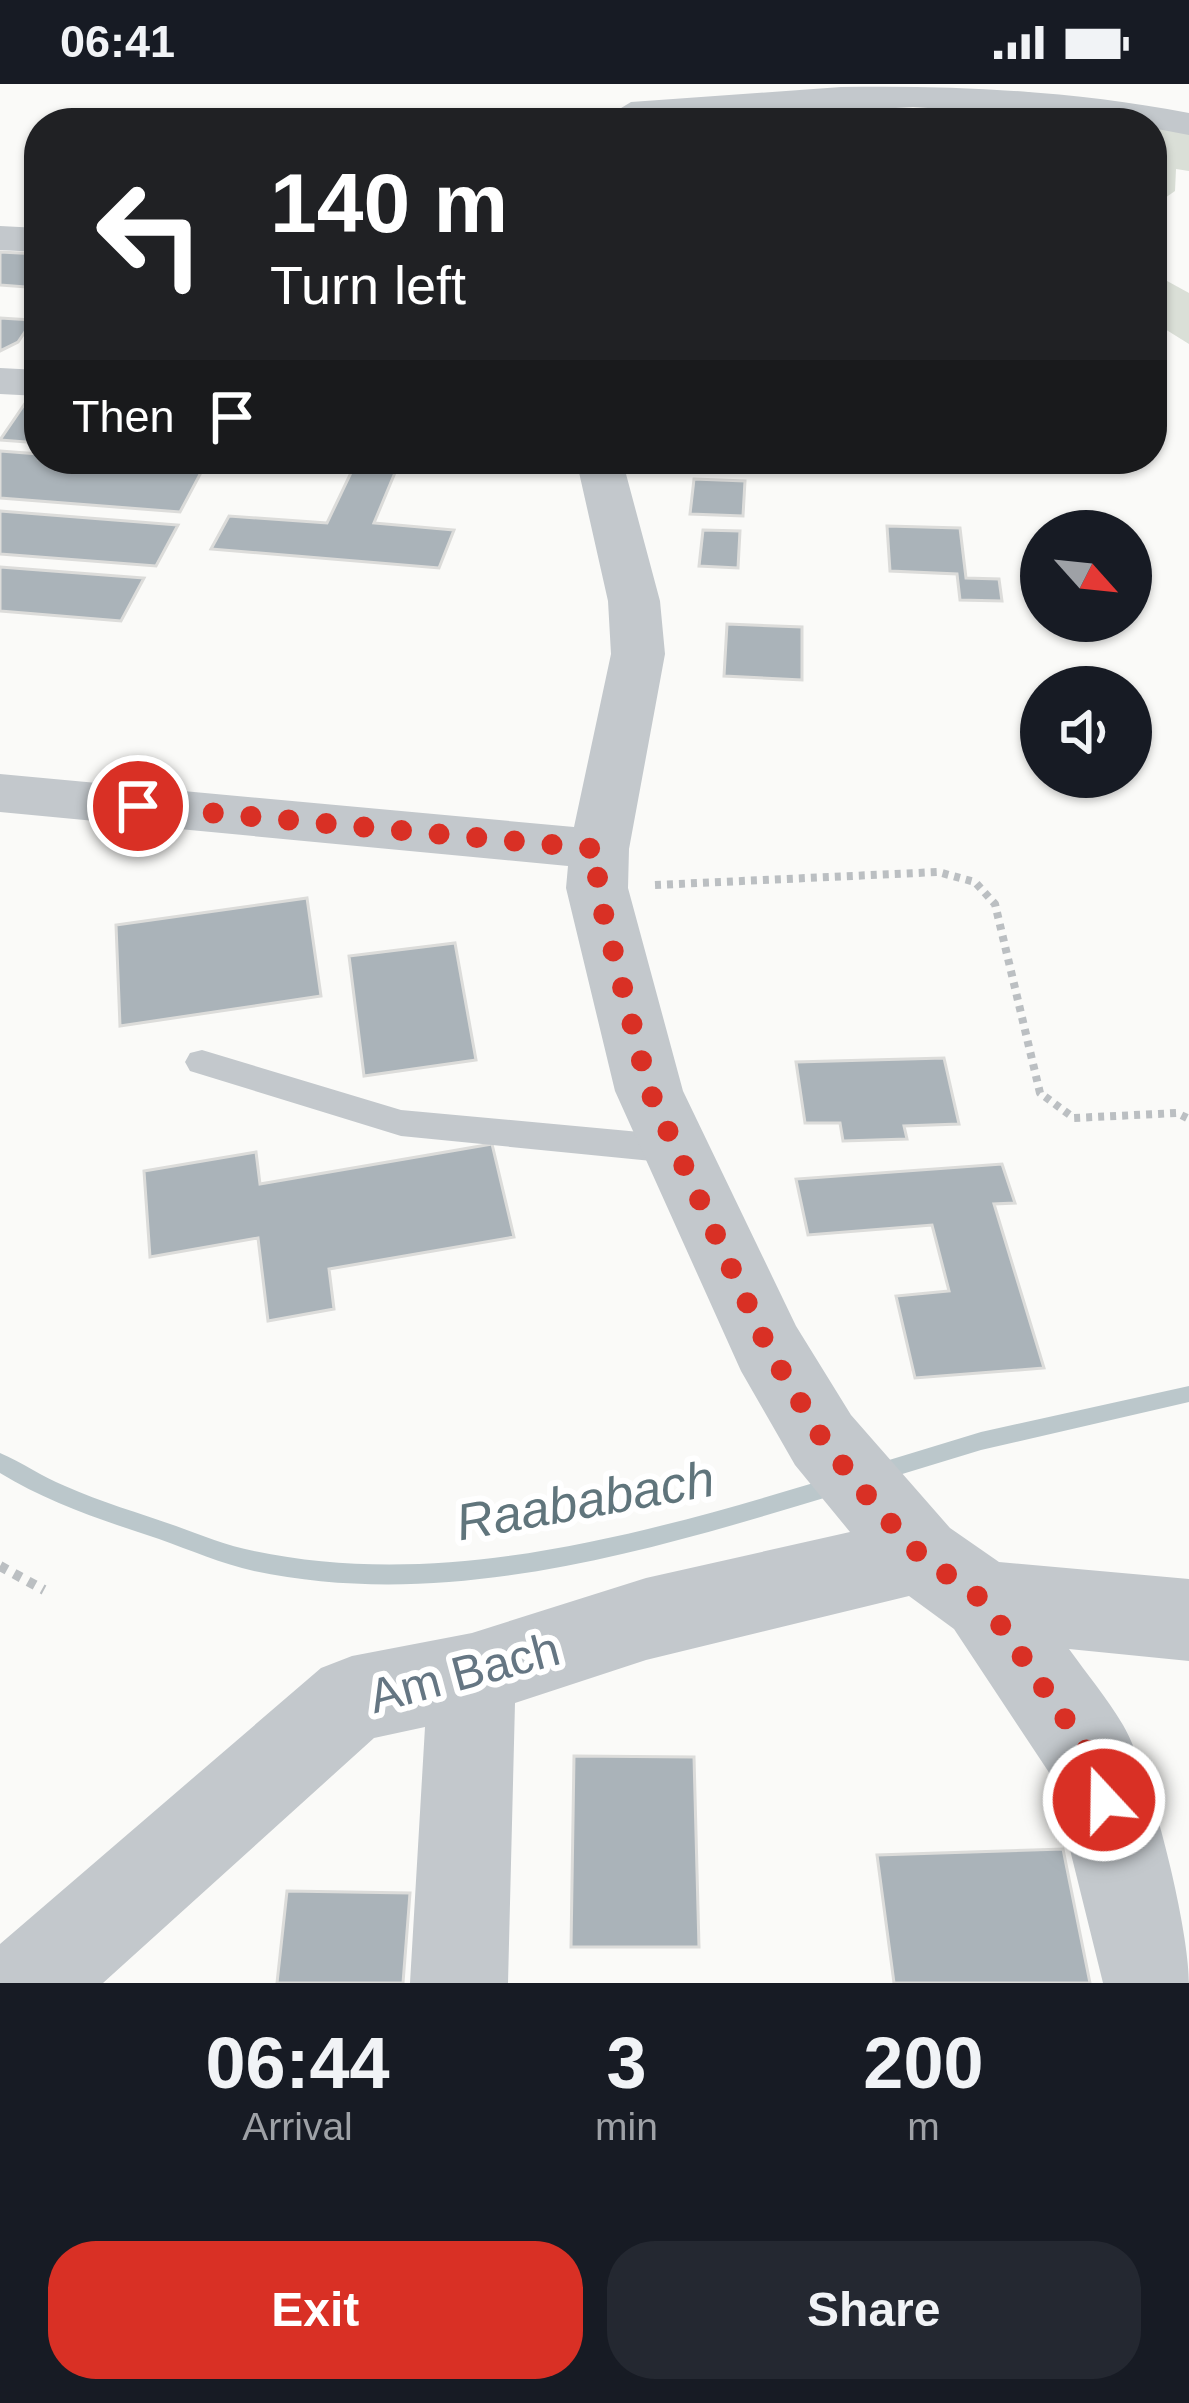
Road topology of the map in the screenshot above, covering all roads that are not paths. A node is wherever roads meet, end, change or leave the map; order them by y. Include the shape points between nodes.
1 (632, 107) edge
2 (1140, 108) edge
3 (602, 474) edge
4 (0, 793) edge
5 (598, 868) junction
6 (202, 1062) dead end
7 (672, 1149) junction
8 (927, 1555) junction
9 (1189, 1621) edge
10 (472, 1675) junction
11 (30, 1983) edge
12 (459, 1983) edge
13 (1152, 1983) edge

1 - 2 street via 954,84
3 - 5 street via 634,601 638,655
4 - 5 street
5 - 7 street via 649,1090
6 - 7 lane via 400,1123
7 - 8 street via 768,1348 823,1440
8 - 9 street, Am Bach
8 - 10 street, Am Bach via 646,1619
8 - 13 street via 1092,1758
10 - 11 street, Am Bach via 352,1700
10 - 12 street

